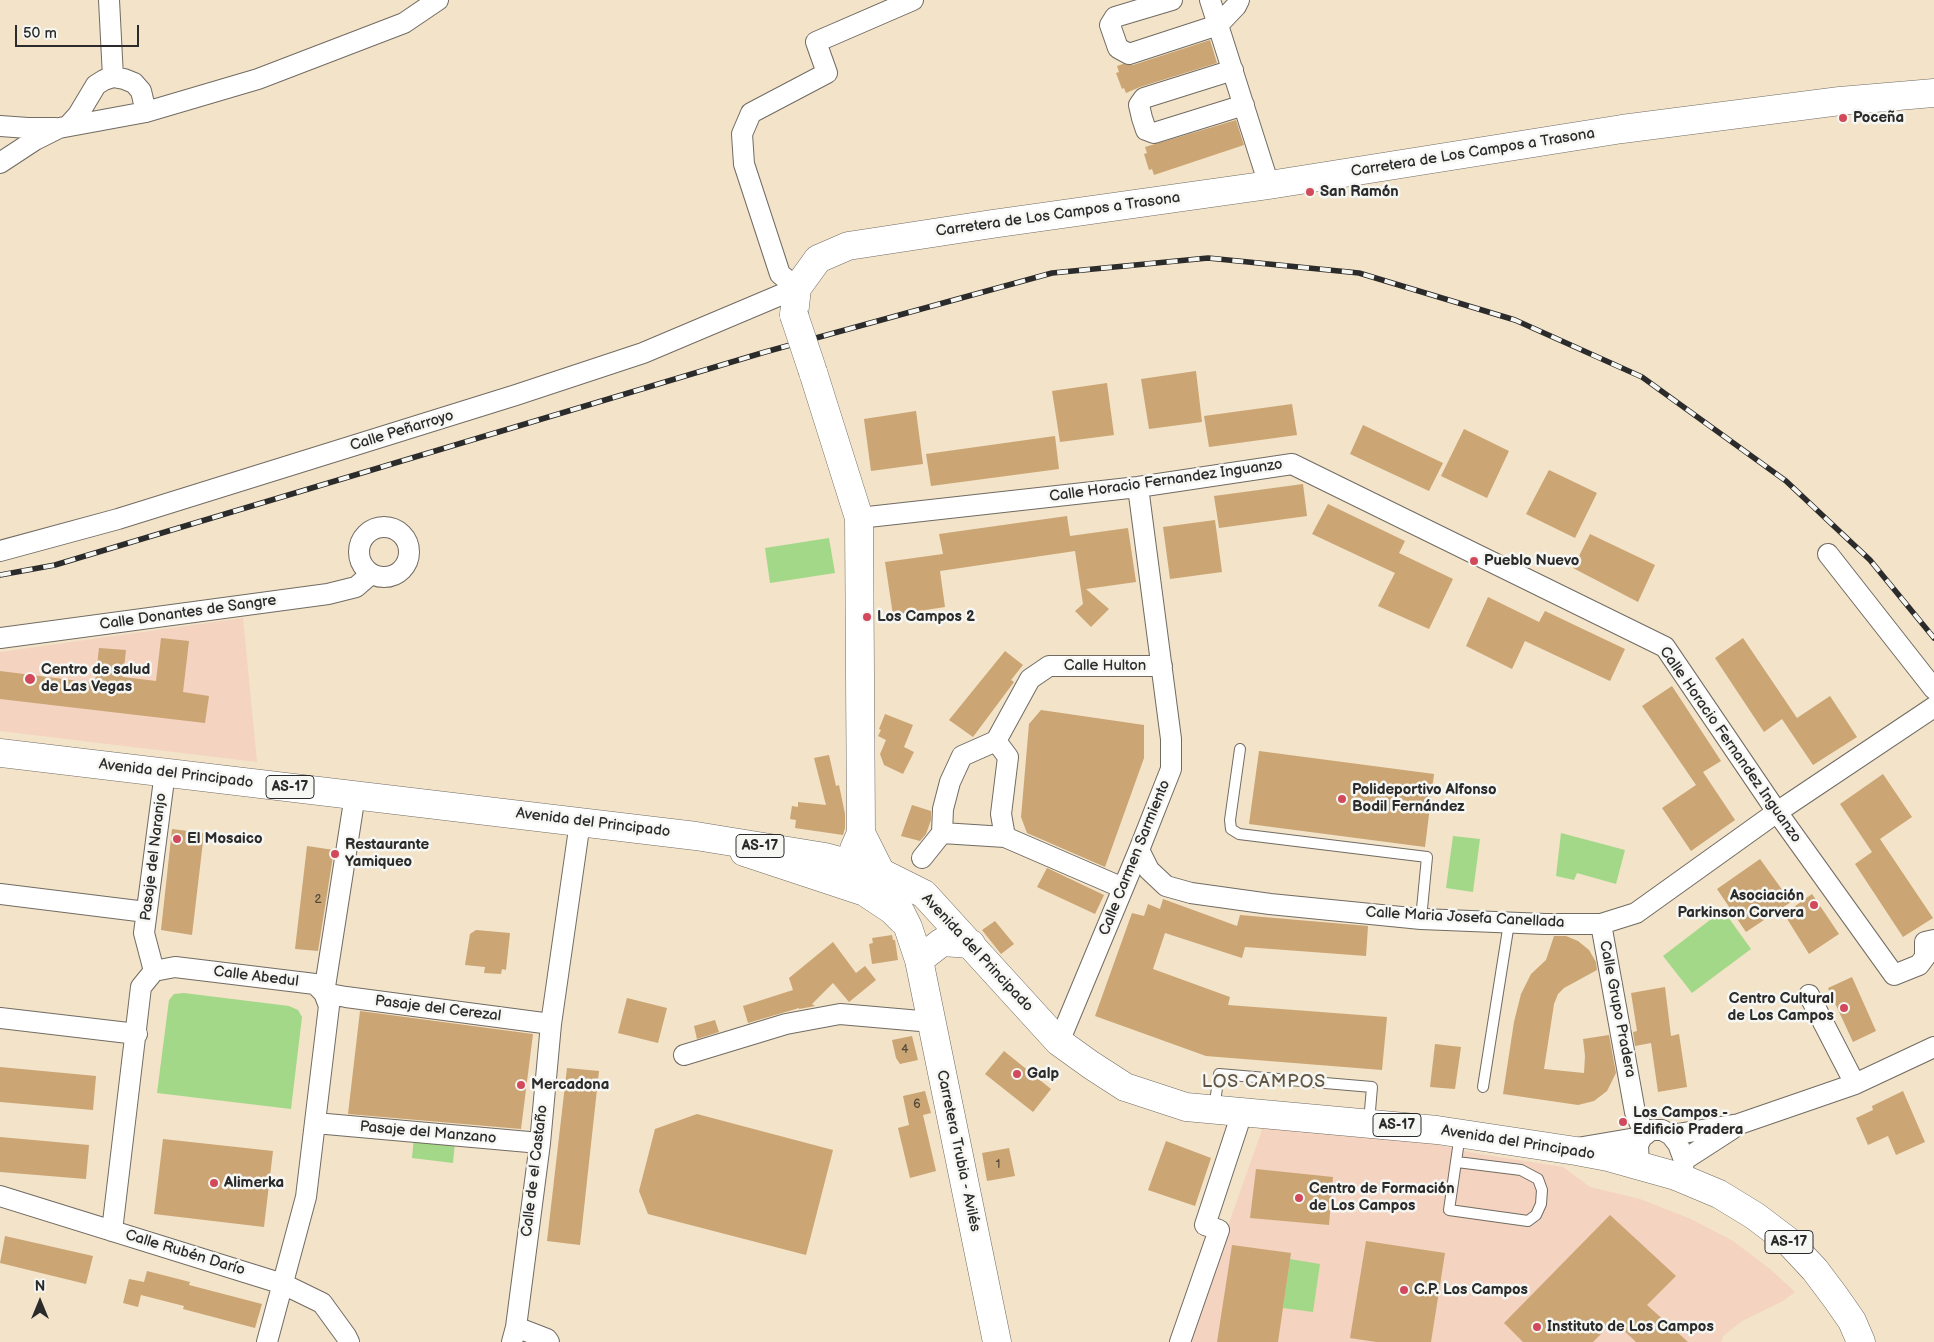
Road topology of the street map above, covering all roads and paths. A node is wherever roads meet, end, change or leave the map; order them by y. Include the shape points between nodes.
1 (109, 0) edge
2 (438, 0) edge
3 (913, 0) edge
4 (1172, 0) edge
5 (1210, 0) edge
6 (1239, 0) edge
7 (1218, 25) junction
8 (1233, 70) junction
9 (113, 77) junction
10 (94, 90) junction
11 (1934, 93) edge
12 (1244, 105) junction
13 (146, 112) junction
14 (104, 120) junction
15 (0, 126) edge
16 (64, 127) junction
17 (0, 163) edge
18 (1269, 185) junction
19 (797, 288) junction
20 (1138, 487) junction
21 (859, 518) junction
22 (0, 551) edge
23 (1828, 554) dead end
24 (371, 574) dead end
25 (0, 638) edge
26 (1162, 666) junction
27 (1934, 689) edge
28 (1934, 707) edge
29 (996, 741) junction
30 (1240, 749) dead end
31 (0, 753) edge
32 (165, 772) junction
33 (355, 795) junction
34 (1777, 812) junction
35 (580, 822) junction
36 (861, 833) junction
37 (942, 833) junction
38 (696, 836) junction
39 (1005, 837) junction
40 (1139, 850) junction
41 (825, 857) junction
42 (922, 858) dead end
43 (880, 872) junction
44 (1123, 888) junction
45 (0, 894) edge
46 (940, 910) junction
47 (146, 912) junction
48 (1421, 919) junction
49 (1509, 923) junction
50 (1601, 924) junction
51 (908, 927) junction
52 (1934, 940) edge
53 (971, 944) junction
54 (919, 960) junction
55 (154, 971) junction
56 (324, 993) junction
57 (1810, 995) dead end
58 (0, 1018) edge
59 (932, 1022) junction
60 (551, 1024) junction
61 (137, 1034) junction
62 (1059, 1042) junction
63 (1934, 1047) edge
64 (684, 1055) dead end
65 (1855, 1084) junction
66 (1483, 1087) dead end
67 (1214, 1110) junction
68 (1242, 1113) junction
69 (1369, 1122) junction
70 (315, 1123) junction
71 (1739, 1124) junction
72 (1461, 1133) junction
73 (1646, 1134) junction
74 (1671, 1135) junction
75 (540, 1143) junction
76 (1568, 1150) junction
77 (1457, 1162) junction
78 (1639, 1166) junction
79 (1683, 1170) junction
80 (0, 1196) edge
81 (112, 1231) junction
82 (282, 1284) junction
83 (514, 1335) edge
84 (268, 1342) edge
85 (349, 1342) edge
86 (549, 1342) edge
87 (997, 1342) edge
88 (1180, 1342) edge
89 (1861, 1342) edge

1 - 9 street
2 - 13 street via 404,23 258,79
3 - 19 street via 816,42 827,73 751,113 742,134 744,164 780,274
4 - 7 street via 1115,17 1110,26 1118,48 1129,54
5 - 7 street
6 - 7 street
7 - 8 street
8 - 12 street
8 - 12 street via 1144,98 1139,105 1142,118 1146,130 1154,134
9 - 10 street via 104,80
9 - 13 street via 134,83 141,91
10 - 14 street
10 - 16 street via 78,115
11 - 18 main road, Carretera de Los Campos a Trasona via 1840,101 1622,129
12 - 18 street
13 - 14 street
14 - 16 street
15 - 16 street
16 - 17 street via 34,140
18 - 19 main road, Carretera de Los Campos a Trasona via 848,246 818,259
19 - 21 main road, Carretera de Los Campos a Trasona, bridge via 794,315
19 - 22 street, Calle Peñarroyo via 643,353 526,392 118,519
20 - 21 street, Calle Horacio Fernandez Inguanzo
20 - 26 street, Calle Carmen Sarmiento
20 - 34 street, Calle Horacio Fernandez Inguanzo via 1292,464 1658,642
21 - 36 main road, Carretera de Los Campos a Trasona
23 - 27 street
24 - 25 street, Calle Donantes de Sangre via 356,587 328,594
26 - 29 street, Calle Hulton via 1050,666 1030,679
26 - 40 street, Calle Carmen Sarmiento via 1171,739 1171,769
28 - 34 street, Calle Maria Josefa Canellada
29 - 37 street via 962,756 950,782
29 - 39 street via 1008,757 1001,814
30 - 48 lane via 1231,830 1239,834 1427,857
31 - 32 main road, Avenida del Principado / AS-17
32 - 33 main road, Avenida del Principado / AS-17
32 - 47 street, Pasaje del Naranjo
33 - 35 main road, Avenida del Principado / AS-17
33 - 56 street
34 - 50 street, Calle Maria Josefa Canellada via 1636,913
34 - 52 street, Calle Horacio Fernandez Inguanzo via 1894,975 1919,965 1926,957 1926,942
35 - 38 main road, Avenida del Principado / AS-17
35 - 60 street, Calle de el Castaño
36 - 41 main road via 856,848
36 - 43 main road, Carretera Trubia - Avilés
37 - 39 street
37 - 42 street
38 - 41 main road, Avenida del Principado / AS-17
38 - 51 main road via 866,892 892,910
39 - 44 street
40 - 44 street, Calle Carmen Sarmiento
40 - 48 street, Calle Maria Josefa Canellada via 1149,870 1166,886 1270,904
41 - 43 main road, Avenida del Principado / AS-17
43 - 46 main road, Avenida del Principado / AS-17 via 924,894
43 - 51 main road, Carretera Trubia - Avilés
44 - 62 street, Calle Carmen Sarmiento
45 - 47 street
46 - 51 main road via 925,906 915,911
46 - 53 main road, Avenida del Principado / AS-17
47 - 55 street, Pasaje del Naranjo via 144,932
48 - 49 street, Calle Maria Josefa Canellada
49 - 50 street, Calle Maria Josefa Canellada
49 - 66 lane
50 - 73 street, Calle Grupo Pradera via 1632,1094
51 - 54 main road, Carretera Trubia - Avilés
53 - 54 main road via 942,942
53 - 62 main road, Avenida del Principado / AS-17
54 - 59 main road, Carretera Trubia - Avilés
55 - 56 street, Calle Abedul via 175,967 315,984
55 - 61 street via 141,986
56 - 60 street, Pasaje del Cerezal
56 - 70 street via 329,1006
57 - 65 street
58 - 61 street
59 - 64 street via 840,1014 786,1024
59 - 87 main road, Carretera Trubia - Avilés
60 - 75 street, Calle de el Castaño
61 - 81 street
62 - 67 main road, Avenida del Principado / AS-17 via 1090,1066 1126,1087 1186,1107
63 - 65 street
65 - 71 street
67 - 68 main road, Avenida del Principado / AS-17
67 - 69 lane via 1218,1074 1372,1086
68 - 69 main road, Avenida del Principado / AS-17
68 - 88 street via 1205,1225 1219,1230
69 - 72 main road, Avenida del Principado / AS-17
70 - 75 street, Pasaje del Manzano
70 - 82 street via 306,1197
71 - 74 street
71 - 79 street
72 - 76 main road, Avenida del Principado / AS-17
72 - 77 lane
73 - 74 street via 1662,1130
73 - 76 street
73 - 78 street via 1638,1146
74 - 79 street via 1678,1144
75 - 83 street, Calle de el Castaño
76 - 78 main road, Avenida del Principado / AS-17
77 - 77 lane via 1449,1210 1528,1221 1536,1215 1542,1190 1538,1180 1521,1170
78 - 79 main road, Avenida del Principado / AS-17
79 - 89 main road, Avenida del Principado / AS-17 via 1788,1241 1836,1298 1852,1321
80 - 81 street, Calle Rubén Darío
81 - 82 street, Calle Rubén Darío
82 - 84 street
82 - 85 street, Calle Rubén Darío via 322,1303
83 - 86 street

